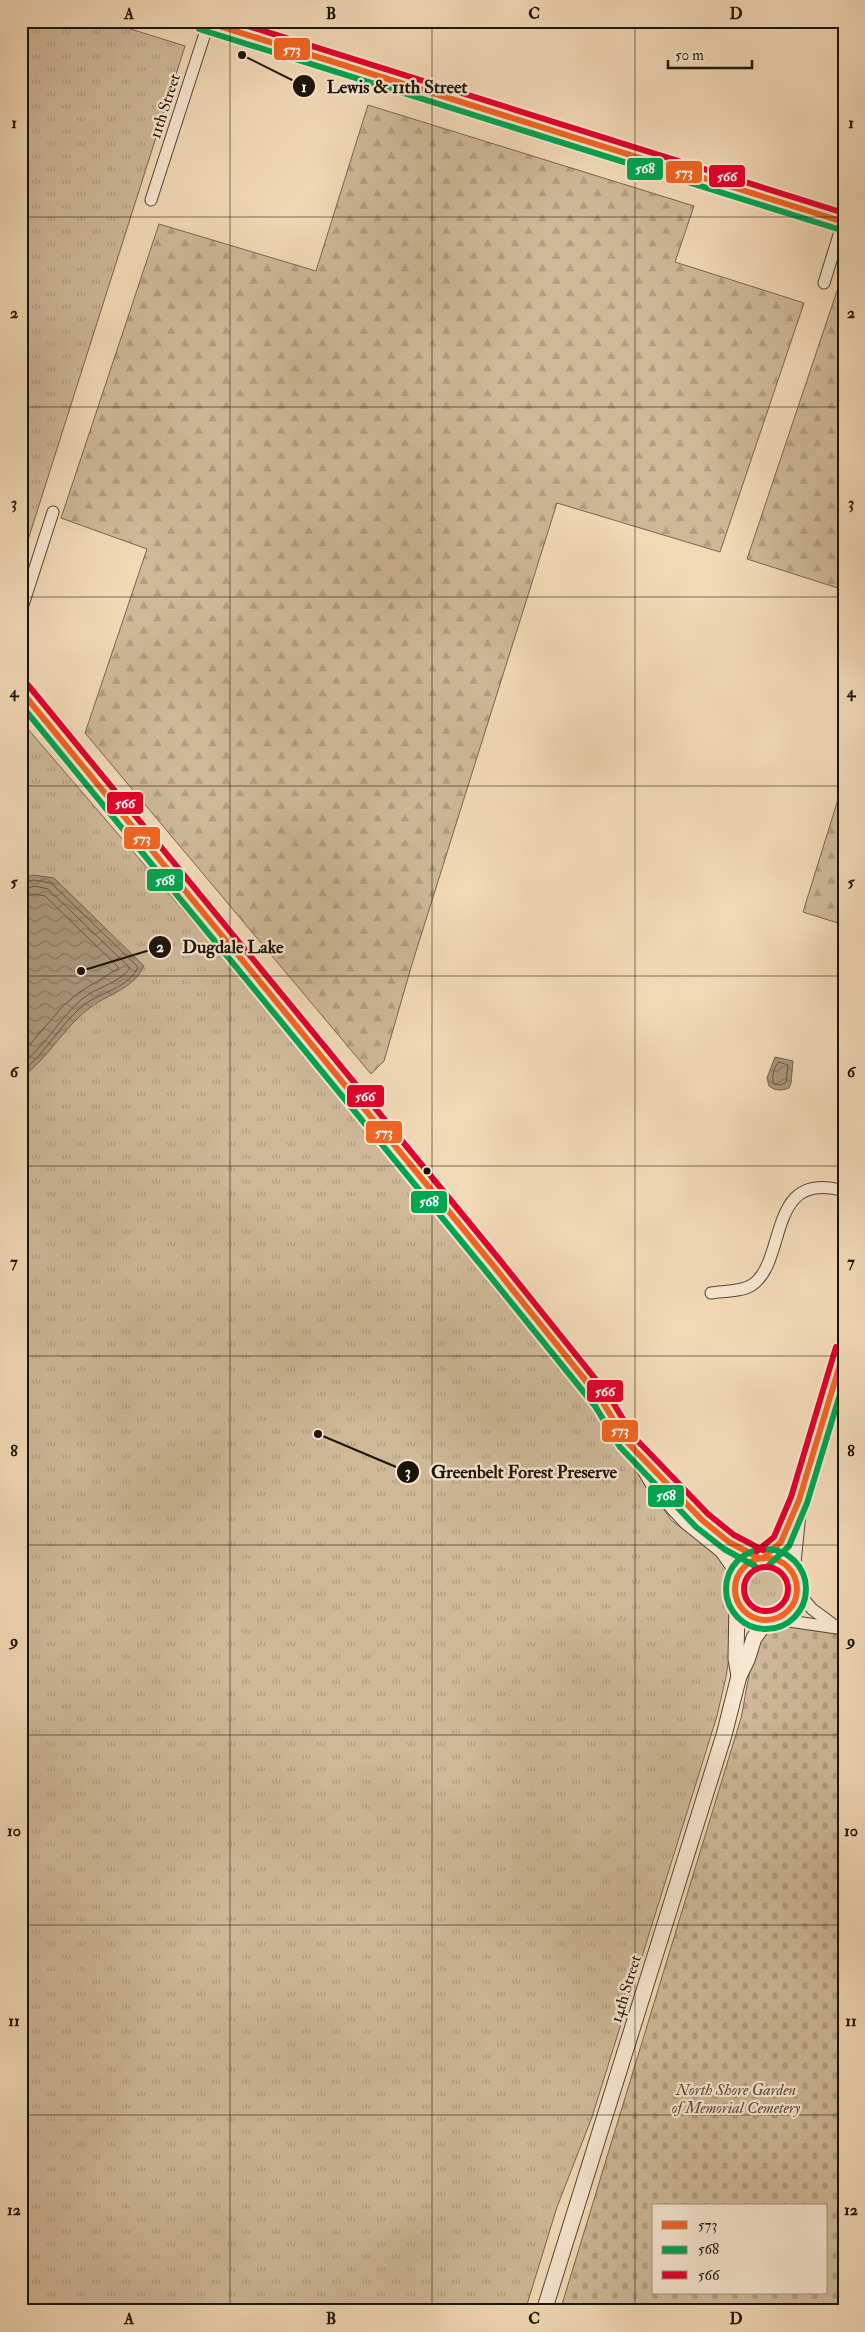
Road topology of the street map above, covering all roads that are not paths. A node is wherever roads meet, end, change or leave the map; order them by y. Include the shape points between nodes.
1 (206, 22) edge
2 (151, 200) dead end
3 (843, 222) edge
4 (824, 282) dead end
5 (53, 512) dead end
6 (21, 611) edge
7 (21, 691) edge
8 (844, 1191) edge
9 (711, 1293) dead end
10 (844, 1350) edge
11 (628, 1442) junction
12 (799, 1500) junction
13 (761, 1558) junction
14 (792, 1572) junction
15 (736, 1579) junction
16 (796, 1590) junction
17 (738, 1603) junction
18 (771, 1619) junction
19 (839, 1627) edge
20 (739, 1676) junction
21 (544, 2311) edge

1 - 2 street, 11th Street
1 - 3 main road
3 - 4 street
5 - 6 street
7 - 11 street via 492,1264 602,1401
8 - 9 street via 818,1188 798,1196 788,1206 760,1277 739,1290
10 - 12 street
11 - 13 street via 702,1520 729,1542
11 - 15 street via 654,1489 685,1523 721,1552
12 - 13 street via 781,1542
12 - 14 street
13 - 14 street via 779,1561
13 - 15 street via 746,1565
14 - 16 street
15 - 17 street
16 - 18 street via 790,1608
16 - 19 street via 812,1609
17 - 18 street via 750,1616
17 - 20 street, 14th Street via 736,1659
18 - 19 street
18 - 20 street, 14th Street via 754,1638
20 - 21 street, 14th Street via 724,1736

